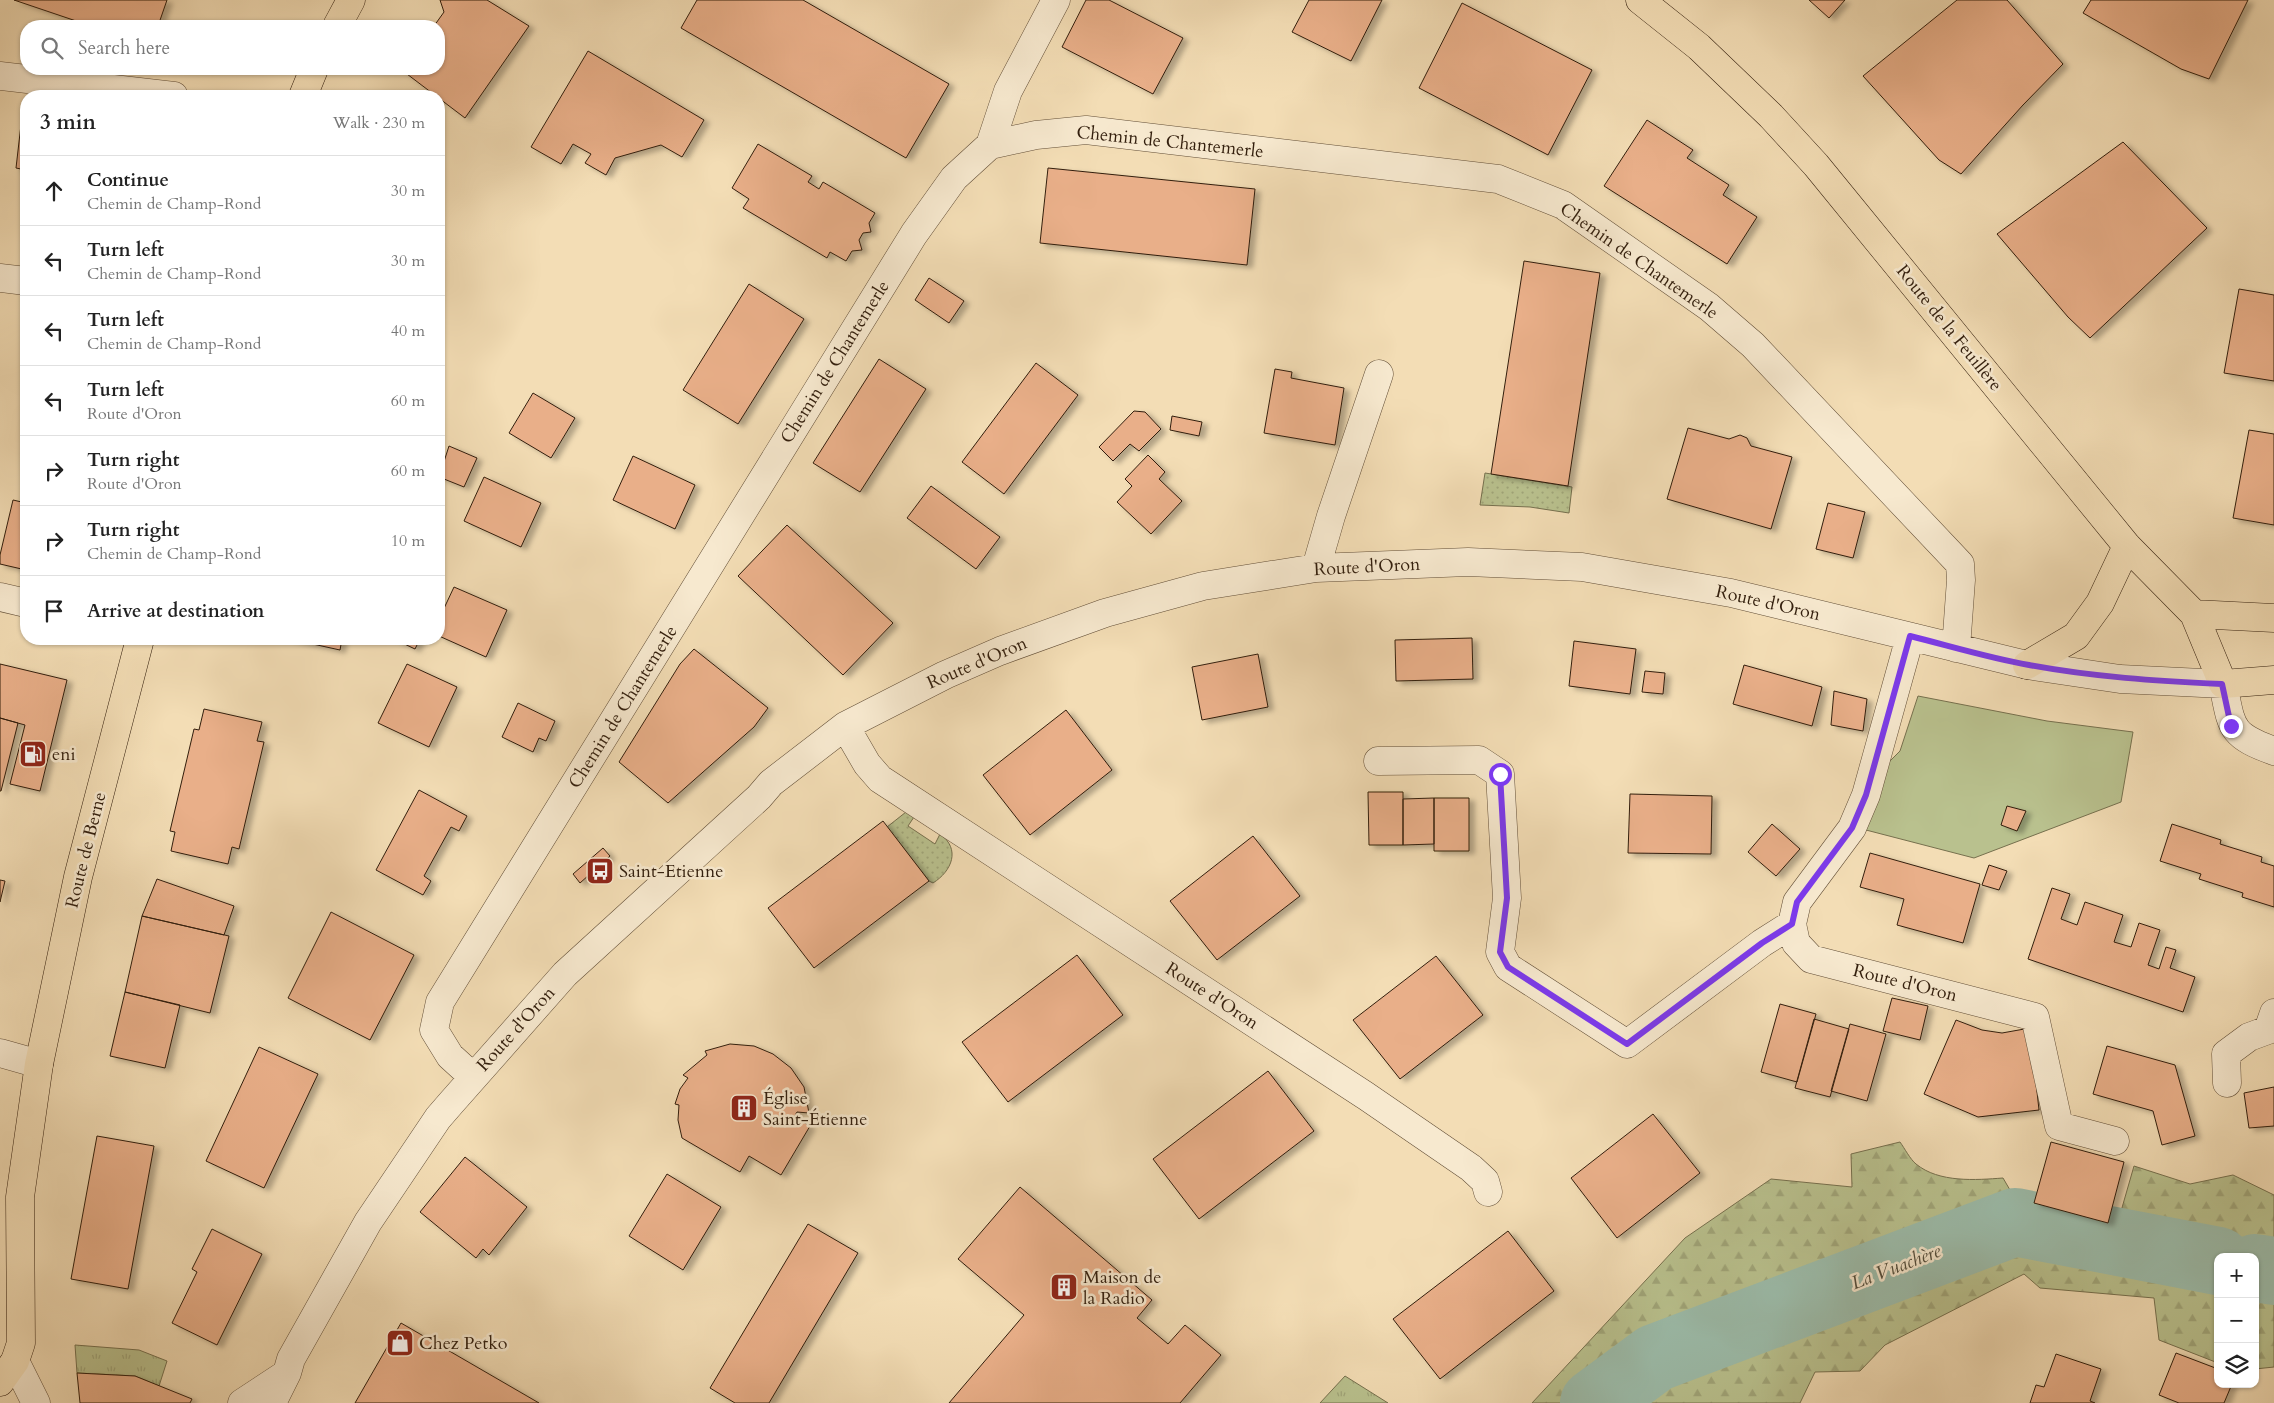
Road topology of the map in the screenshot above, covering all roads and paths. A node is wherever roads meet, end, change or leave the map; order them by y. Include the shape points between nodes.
1 (351, 0) edge
2 (1056, 0) edge
3 (1640, 0) edge
4 (340, 20) edge
5 (312, 75) edge
6 (0, 76) edge
7 (122, 90) edge
8 (305, 90) edge
9 (990, 145) junction
10 (0, 278) edge
11 (20, 280) edge
12 (1379, 374) dead end
13 (2127, 546) junction
14 (1316, 568) junction
15 (0, 597) edge
16 (20, 602) edge
17 (2194, 614) junction
18 (2274, 618) edge
19 (1910, 636) junction
20 (138, 645) edge
21 (1956, 648) junction
22 (2028, 665) junction
23 (2274, 680) edge
24 (2222, 684) junction
25 (845, 726) junction
26 (2274, 751) edge
27 (1378, 761) dead end
28 (1792, 924) junction
29 (2274, 1014) edge
30 (0, 1053) edge
31 (39, 1064) junction
32 (473, 1077) junction
33 (2227, 1083) dead end
34 (2115, 1141) dead end
35 (1488, 1192) dead end
36 (8, 1372) edge
37 (287, 1373) junction
38 (36, 1403) edge
39 (242, 1403) edge
40 (272, 1403) edge

1 - 4 main road
2 - 9 street via 1008,91
3 - 13 main road, Route de la Feuillère via 1699,47 1771,116 1816,165
5 - 8 main road
6 - 7 street
9 - 21 street, Chemin de Chantemerle via 1036,135 1086,130 1498,179 1564,205 1709,307 1753,345 1960,564
9 - 32 street, Chemin de Chantemerle via 954,178 914,234 440,1002 434,1030 450,1056
10 - 11 street
12 - 14 street
13 - 17 main road, Route de la Feuillère
13 - 22 main road via 2100,603 2076,636
14 - 19 street, Route d'Oron via 1468,562 1582,567 1731,593
14 - 25 street, Route d'Oron via 1203,586 1105,613 992,654
15 - 16 street
17 - 18 main road
17 - 24 main road, Route de la Feuillère
19 - 21 street, Route d'Oron
19 - 28 street via 1866,795 1852,828 1797,902
20 - 31 main road, Route de Berne via 78,877
21 - 22 street, Route d'Oron
22 - 24 street, Route d'Oron via 2129,679
23 - 24 main road, Route d'Oron
24 - 26 street via 2231,726 2244,738
25 - 32 street, Route d'Oron via 771,783 615,926 565,974
25 - 35 street, Route d'Oron via 866,764 880,779 1463,1162 1485,1181
27 - 28 street via 1479,760 1500,774 1507,898 1500,952 1508,967 1627,1044
28 - 34 street, Route d'Oron via 1796,943 1811,959 2035,1016 2059,1126
29 - 33 street via 2268,1030 2249,1037 2226,1054
30 - 31 street
31 - 36 main road, Route de Berne via 20,1196 21,1343
32 - 37 street, Route d'Oron via 438,1118 368,1222 291,1359
36 - 38 street
37 - 39 street
37 - 40 street, Route d'Oron

